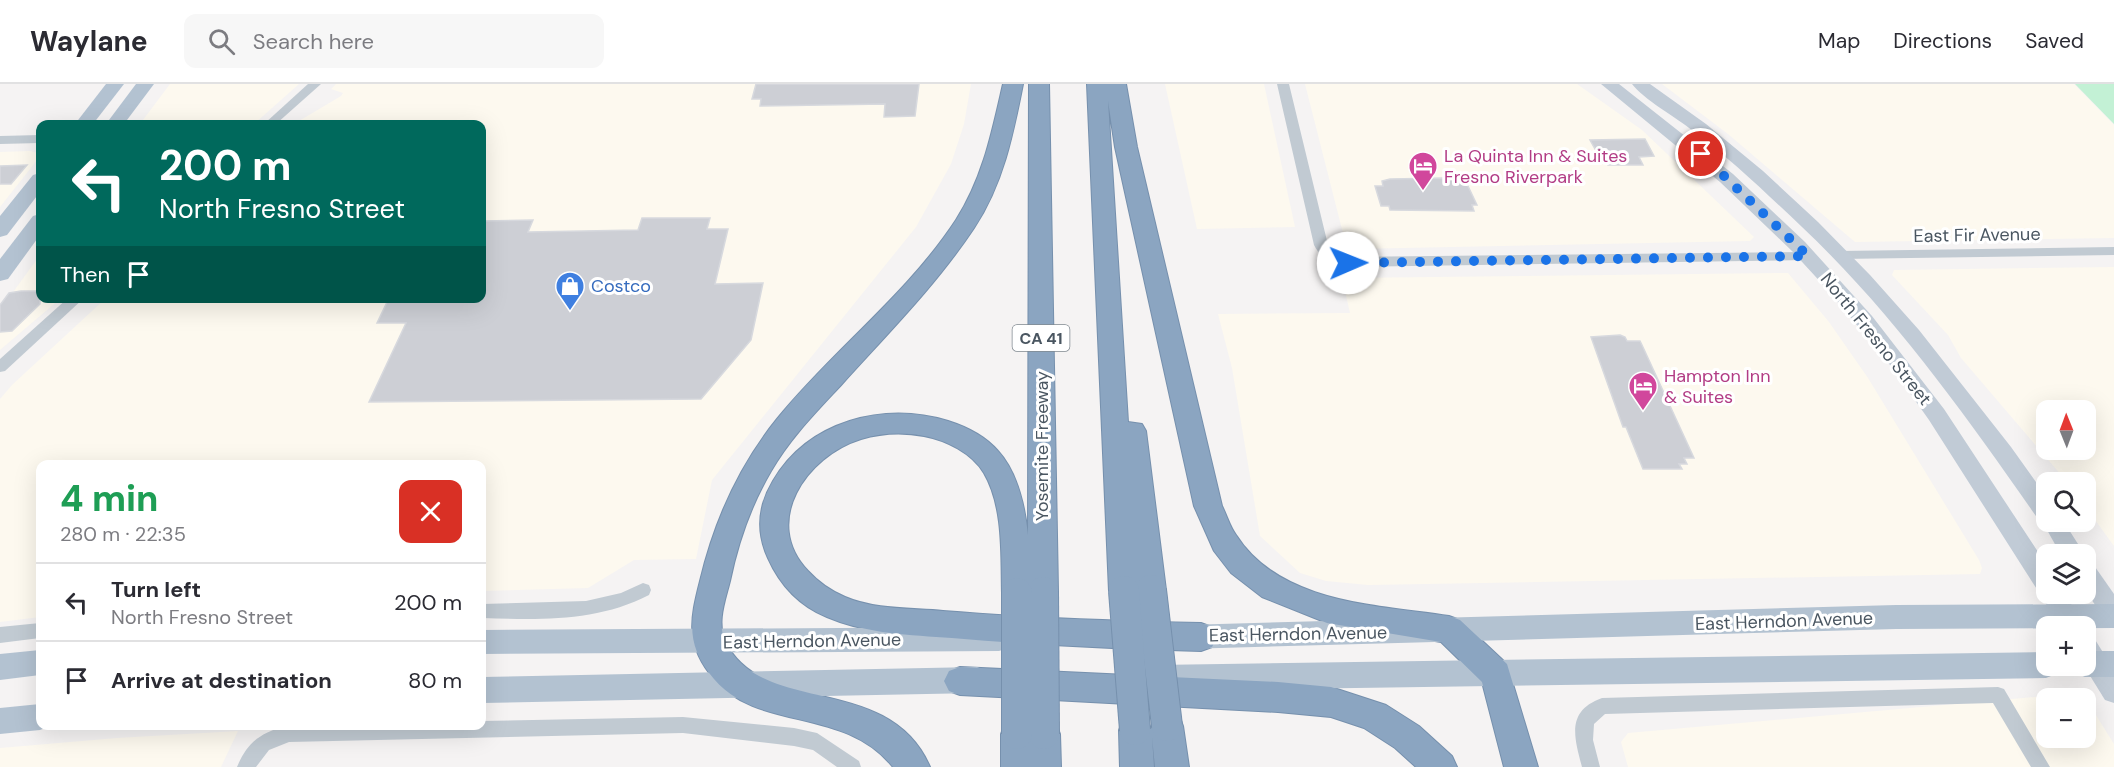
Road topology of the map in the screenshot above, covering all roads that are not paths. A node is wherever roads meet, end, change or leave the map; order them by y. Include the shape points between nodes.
1 (115, 84) edge
2 (145, 84) edge
3 (315, 84) edge
4 (1013, 84) edge
5 (1039, 84) edge
6 (1097, 84) edge
7 (1116, 84) edge
8 (1283, 84) edge
9 (1609, 84) edge
10 (1640, 84) edge
11 (87, 120) edge
12 (118, 120) edge
13 (274, 120) edge
14 (36, 139) edge
15 (0, 140) edge
16 (1727, 177) junction
17 (36, 184) edge
18 (36, 226) edge
19 (0, 230) edge
20 (2114, 251) edge
21 (1840, 255) junction
22 (1808, 256) junction
23 (0, 274) edge
24 (71, 303) edge
25 (0, 367) edge
26 (1946, 376) junction
27 (2036, 498) edge
28 (2036, 569) edge
29 (2096, 588) edge
30 (643, 590) dead end
31 (1137, 590) junction
32 (1030, 593) junction
33 (486, 611) edge
34 (2064, 612) edge
35 (2114, 615) edge
36 (1449, 630) junction
37 (36, 632) edge
38 (0, 635) edge
39 (1201, 637) junction
40 (486, 642) edge
41 (709, 642) junction
42 (2096, 661) edge
43 (36, 663) edge
44 (2036, 664) edge
45 (0, 667) edge
46 (1496, 674) junction
47 (960, 681) junction
48 (744, 685) junction
49 (486, 690) edge
50 (2114, 692) edge
51 (36, 717) edge
52 (0, 721) edge
53 (486, 729) edge
54 (437, 730) edge
55 (1031, 734) junction
56 (246, 767) edge
57 (852, 767) edge
58 (913, 767) edge
59 (1018, 767) edge
60 (1044, 767) edge
61 (1137, 767) edge
62 (1172, 767) edge
63 (1440, 767) edge
64 (1521, 767) edge
65 (1592, 767) edge
66 (2041, 767) edge

1 - 11 main road
2 - 12 main road
3 - 13 street
4 - 41 highway via 998,154 965,224 915,289 788,425 746,487 719,558 706,624
5 - 32 highway, Yosemite Freeway / CA 41
6 - 31 highway
7 - 36 highway via 1126,147 1208,506 1224,542 1241,564 1293,598 1327,610
8 - 22 street via 1321,245 1328,257 1348,263
9 - 16 main road, North Fresno Street
10 - 21 main road, North Fresno Street via 1748,167
14 - 15 street
16 - 21 main road via 1748,184 1818,248
16 - 22 main road, North Fresno Street
17 - 19 main road
18 - 23 main road
20 - 21 street, East Fir Avenue
21 - 26 main road, North Fresno Street
22 - 26 main road via 1833,266 1917,363
22 - 28 main road, North Fresno Street via 1874,330 1919,390
24 - 25 street
26 - 27 main road, North Fresno Street
29 - 35 main road
30 - 33 street via 602,607
31 - 61 highway, bridge
31 - 62 highway, bridge via 1167,726
32 - 39 highway via 998,471 969,441 950,433 920,424 899,423 836,438 806,459 778,499 773,528 783,561 801,584 841,609 865,616 984,628
32 - 55 highway, bridge
34 - 35 main road, East Herndon Avenue
34 - 36 main road, East Herndon Avenue
36 - 39 main road, East Herndon Avenue
36 - 46 highway
37 - 38 street
39 - 41 main road, East Herndon Avenue
40 - 41 main road, East Herndon Avenue
41 - 48 highway via 728,675
42 - 50 main road
43 - 45 main road
44 - 46 main road
46 - 47 main road
46 - 64 highway
47 - 48 main road
47 - 63 highway via 1331,702 1382,721 1416,744
48 - 49 main road
48 - 58 highway via 773,700 834,713 874,729 906,755
51 - 52 main road
53 - 57 street via 683,725 817,742
54 - 56 street via 289,733 265,740
55 - 59 highway
55 - 60 highway
65 - 66 street via 1583,727 1587,717 1602,706 1998,695

